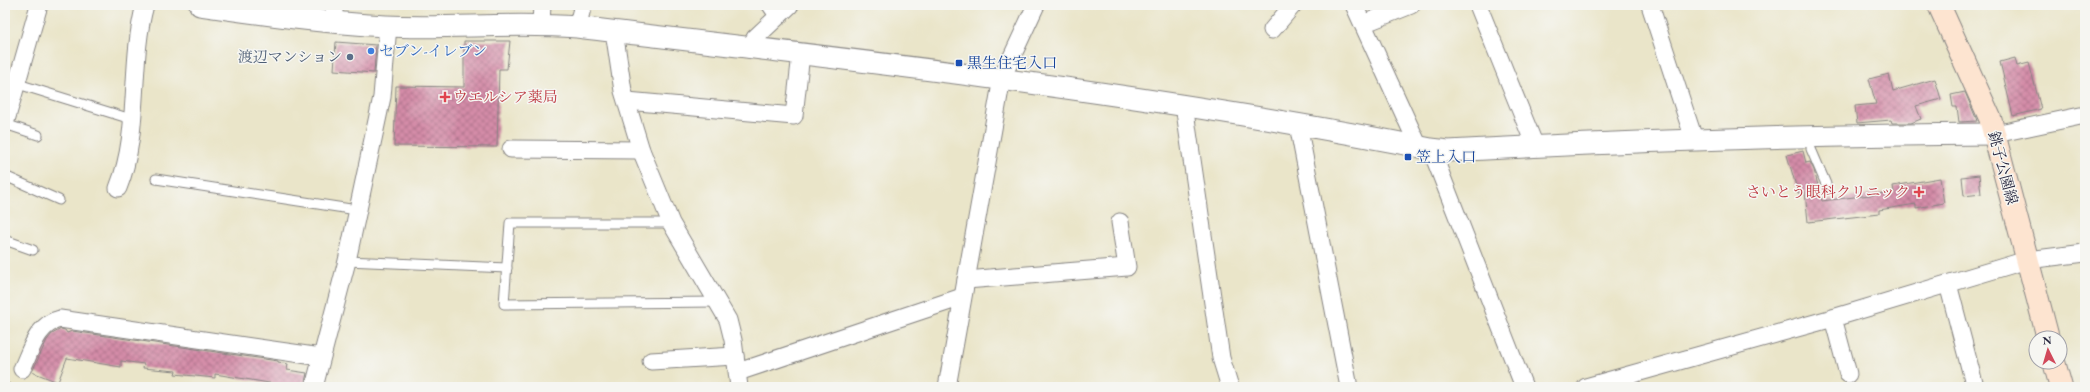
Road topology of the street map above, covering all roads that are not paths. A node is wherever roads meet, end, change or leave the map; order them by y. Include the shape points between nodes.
1 (39, 5) edge
2 (145, 5) edge
3 (200, 5) edge
4 (583, 5) edge
5 (790, 5) edge
6 (1036, 5) edge
7 (1293, 5) edge
8 (1354, 5) edge
9 (1411, 5) edge
10 (1478, 5) edge
11 (1650, 5) edge
12 (1939, 5) edge
13 (771, 12) edge
14 (334, 14) edge
15 (541, 15) edge
16 (1363, 24) junction
17 (388, 26) junction
18 (577, 27) junction
19 (1272, 30) dead end
20 (614, 31) junction
21 (749, 49) junction
22 (801, 54) junction
23 (1002, 78) junction
24 (18, 84) junction
25 (627, 101) junction
26 (1184, 105) junction
27 (2085, 115) edge
28 (131, 119) junction
29 (5, 124) edge
30 (1298, 126) junction
31 (1995, 134) junction
32 (38, 135) dead end
33 (1694, 139) junction
34 (1535, 146) junction
35 (1425, 148) junction
36 (511, 149) dead end
37 (1811, 149) dead end
38 (641, 150) junction
39 (5, 176) edge
40 (156, 179) dead end
41 (1826, 184) dead end
42 (118, 188) dead end
43 (59, 200) dead end
44 (357, 210) junction
45 (1120, 222) dead end
46 (671, 223) junction
47 (5, 240) edge
48 (33, 250) dead end
49 (2085, 253) edge
50 (2027, 260) junction
51 (347, 261) junction
52 (507, 268) junction
53 (966, 280) junction
54 (1948, 284) junction
55 (962, 297) junction
56 (718, 302) junction
57 (1833, 318) junction
58 (2046, 330) edge
59 (735, 356) junction
60 (321, 358) junction
61 (651, 361) dead end
62 (22, 369) dead end
63 (2056, 370) edge
64 (1848, 374) dead end
65 (738, 380) edge
66 (1348, 382) dead end
67 (314, 387) edge
68 (947, 387) edge
69 (1230, 387) edge
70 (1524, 387) edge
71 (1586, 387) edge
72 (1975, 387) edge
73 (2061, 387) edge

1 - 24 street
2 - 28 street via 140,21
3 - 14 street
4 - 18 street
5 - 13 street
6 - 23 street
7 - 19 street
8 - 16 street
9 - 16 street
10 - 34 street
11 - 33 street
12 - 31 main road, 銚子公園線
13 - 21 street
14 - 17 street
15 - 17 street
15 - 18 street
16 - 35 street
17 - 44 street via 382,97
18 - 20 street
20 - 21 street
20 - 25 street via 623,91
21 - 22 street
22 - 23 street
22 - 25 street via 794,116
23 - 26 street
23 - 53 street
24 - 28 lane
24 - 29 street
25 - 38 street
26 - 30 street
26 - 69 street via 1221,358
27 - 31 street
28 - 42 street via 126,161
29 - 32 lane
30 - 35 street
30 - 66 street
31 - 33 street
31 - 50 main road, 銚子公園線
33 - 34 street
34 - 35 street via 1448,151
35 - 70 street
36 - 38 street
37 - 41 lane
38 - 46 street
39 - 43 lane
40 - 44 lane
44 - 51 street
45 - 53 street via 1128,267
46 - 52 lane via 510,223
46 - 56 street
47 - 48 lane
49 - 50 street
50 - 54 street
50 - 58 main road, 銚子公園線
51 - 52 lane
51 - 60 street
52 - 56 lane via 504,304
53 - 55 street
54 - 57 street
54 - 72 street
55 - 65 street
55 - 68 street
56 - 59 street via 728,320
57 - 64 street
57 - 71 street
59 - 61 street
59 - 65 street
60 - 62 street via 60,319 51,321 40,331
60 - 67 street
63 - 73 main road

